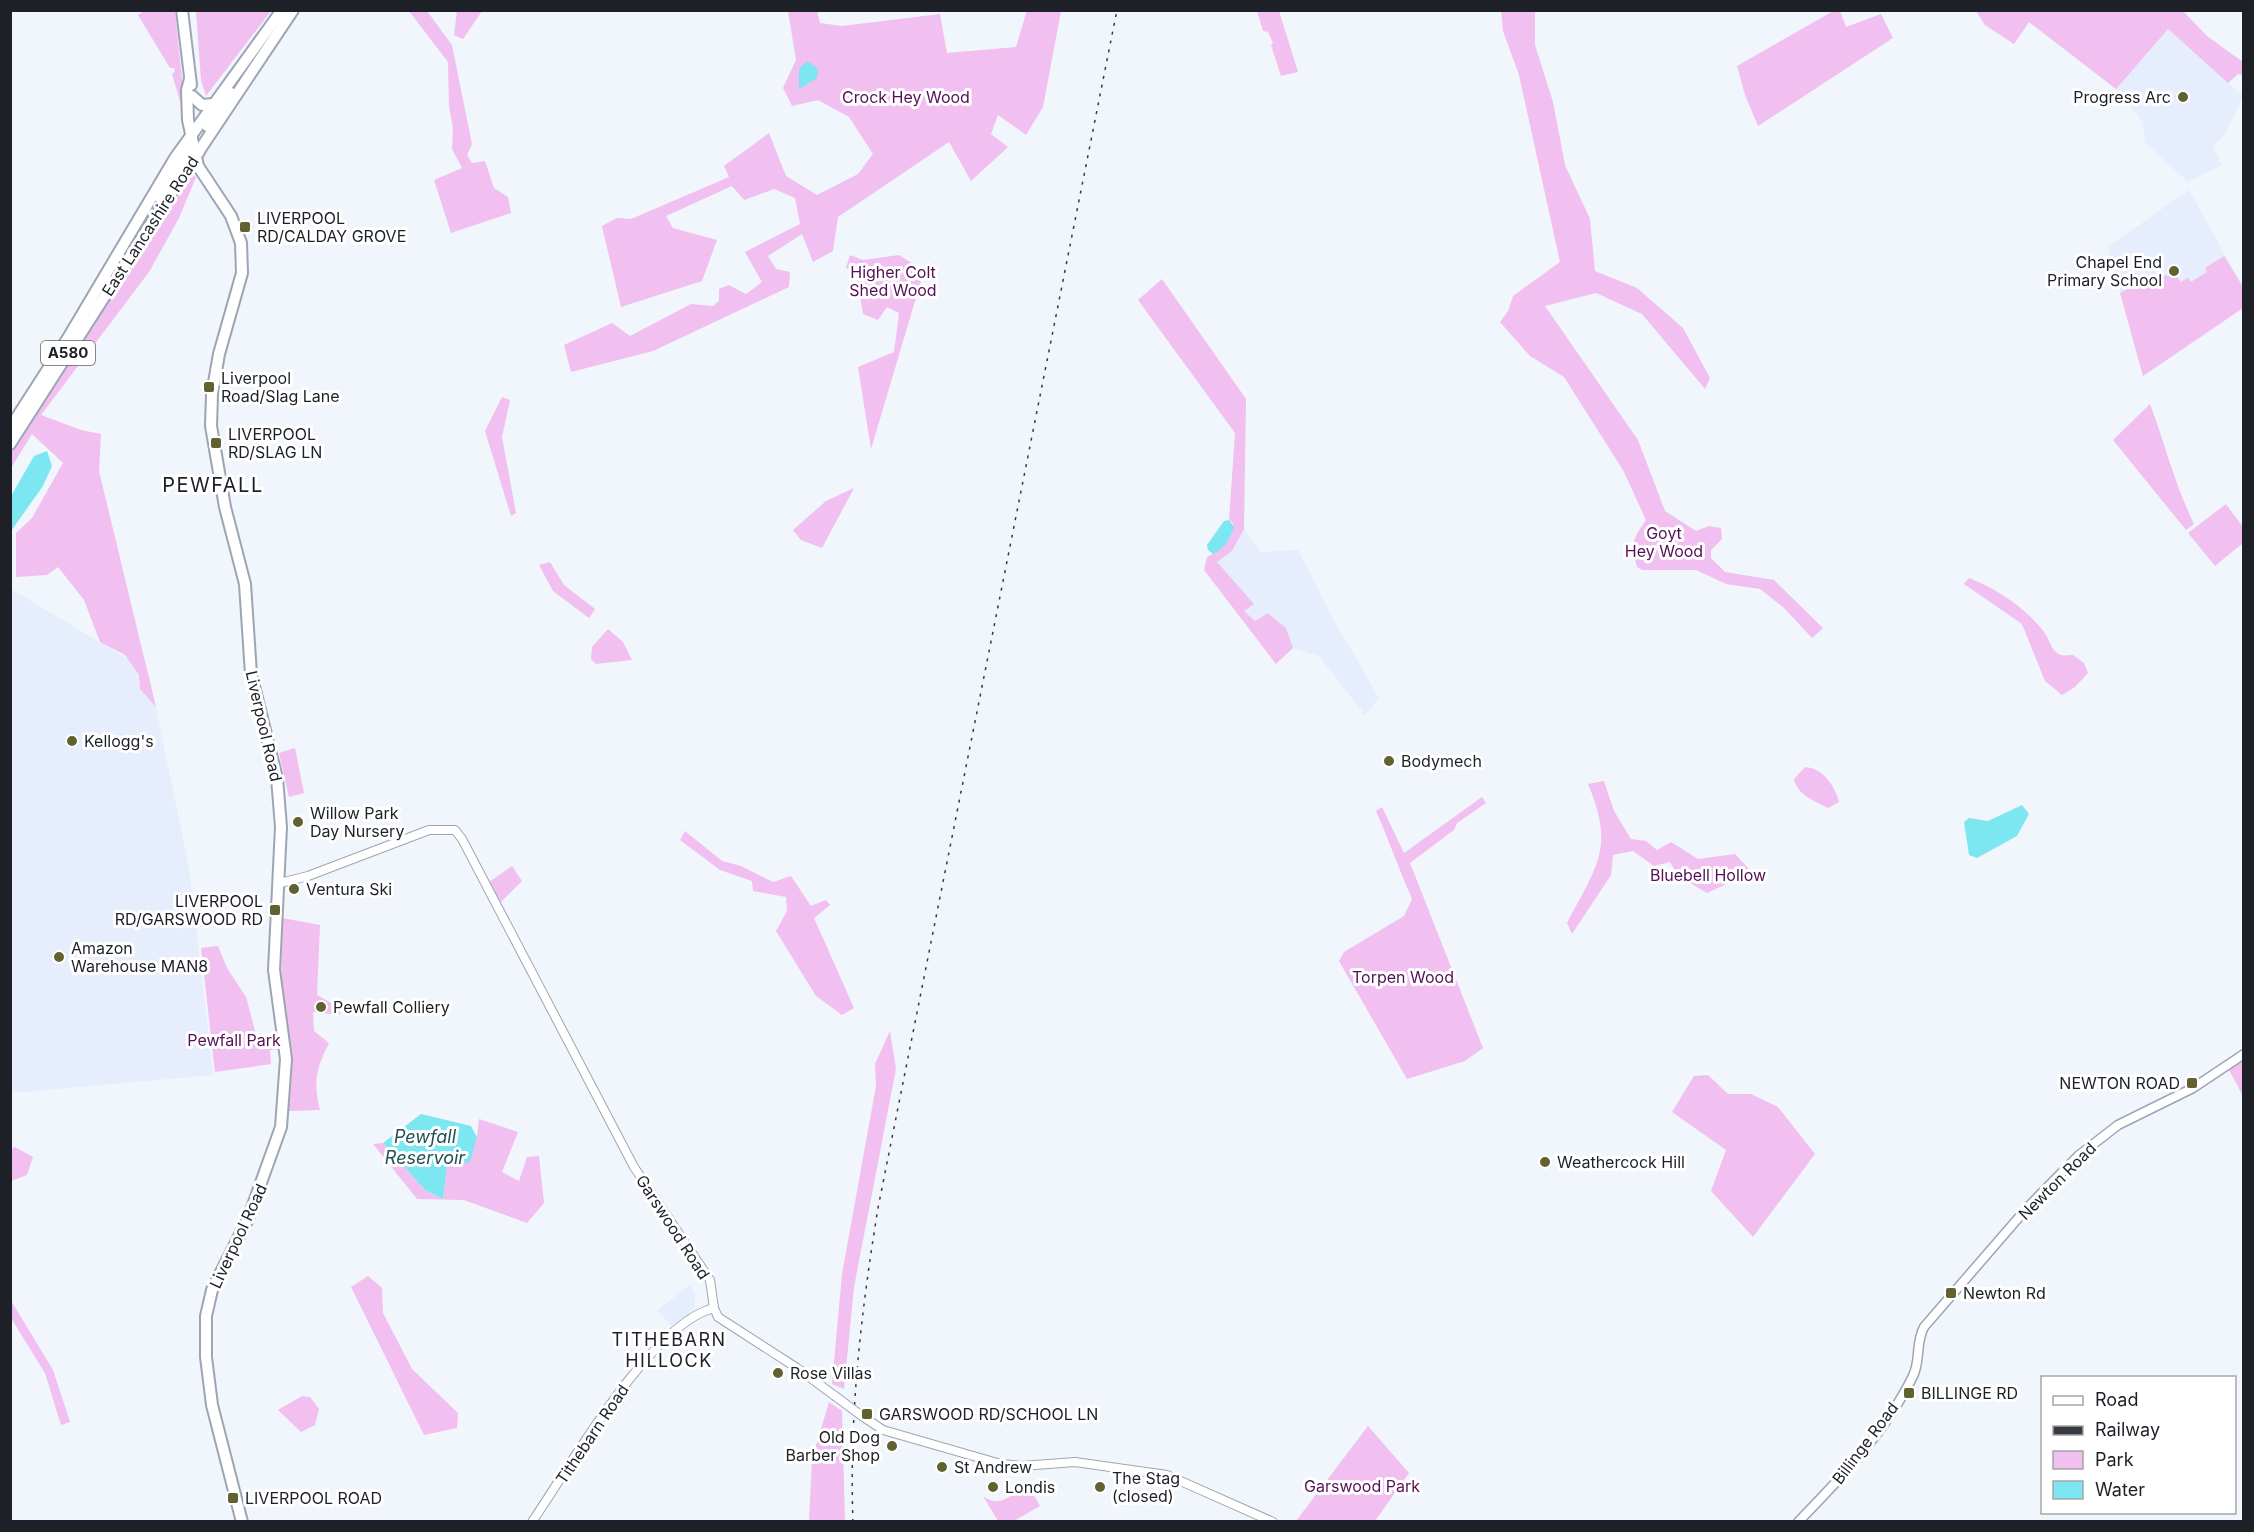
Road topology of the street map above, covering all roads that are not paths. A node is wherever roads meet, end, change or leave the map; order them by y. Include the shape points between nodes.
1 (182, 10) edge
2 (282, 10) edge
3 (293, 10) edge
4 (251, 73) junction
5 (190, 79) junction
6 (192, 96) junction
7 (213, 104) junction
8 (194, 134) junction
9 (196, 153) junction
10 (183, 174) junction
11 (204, 177) junction
12 (127, 240) junction
13 (25, 412) junction
14 (10, 428) edge
15 (10, 444) edge
16 (280, 883) junction
17 (2244, 1054) edge
18 (714, 1308) junction
19 (1918, 1356) joint
20 (242, 1521) edge
21 (532, 1521) edge
22 (1273, 1521) edge
23 (1798, 1521) edge

1 - 5 highway
2 - 7 highway, East Lancashire Road / A580
3 - 4 highway, East Lancashire Road / A580
4 - 8 highway
4 - 9 highway, East Lancashire Road / A580
5 - 6 highway
5 - 8 highway via 187,100
6 - 7 highway via 202,105
6 - 8 highway
7 - 8 highway, East Lancashire Road / A580
8 - 9 highway, Liverpool Road
8 - 12 highway, East Lancashire Road / A580
9 - 10 highway, East Lancashire Road / A580
9 - 11 highway, Liverpool Road
9 - 12 highway via 187,155
10 - 11 highway
10 - 13 highway, East Lancashire Road / A580
11 - 16 highway, Liverpool Road via 231,216 242,253 240,283 215,375 211,426 216,468 245,584 251,674 277,778
12 - 13 highway, East Lancashire Road / A580
13 - 14 highway, East Lancashire Road / A580
13 - 15 highway, East Lancashire Road / A580
16 - 18 street, Garswood Road via 429,830 455,830 634,1167 710,1280
16 - 20 highway, Liverpool Road via 274,970 286,1059 281,1127 248,1219 212,1290 207,1316 206,1357 212,1405
17 - 19 main road, Newton Road via 2193,1088 2118,1125 2078,1156 2027,1208 1924,1327 1917,1345
18 - 21 street, Tithebarn Road via 675,1329 636,1368
18 - 22 street, bridge via 718,1317 883,1430 1001,1464 1075,1462 1167,1474
19 - 23 main road, Billinge Road via 1914,1375 1874,1436

